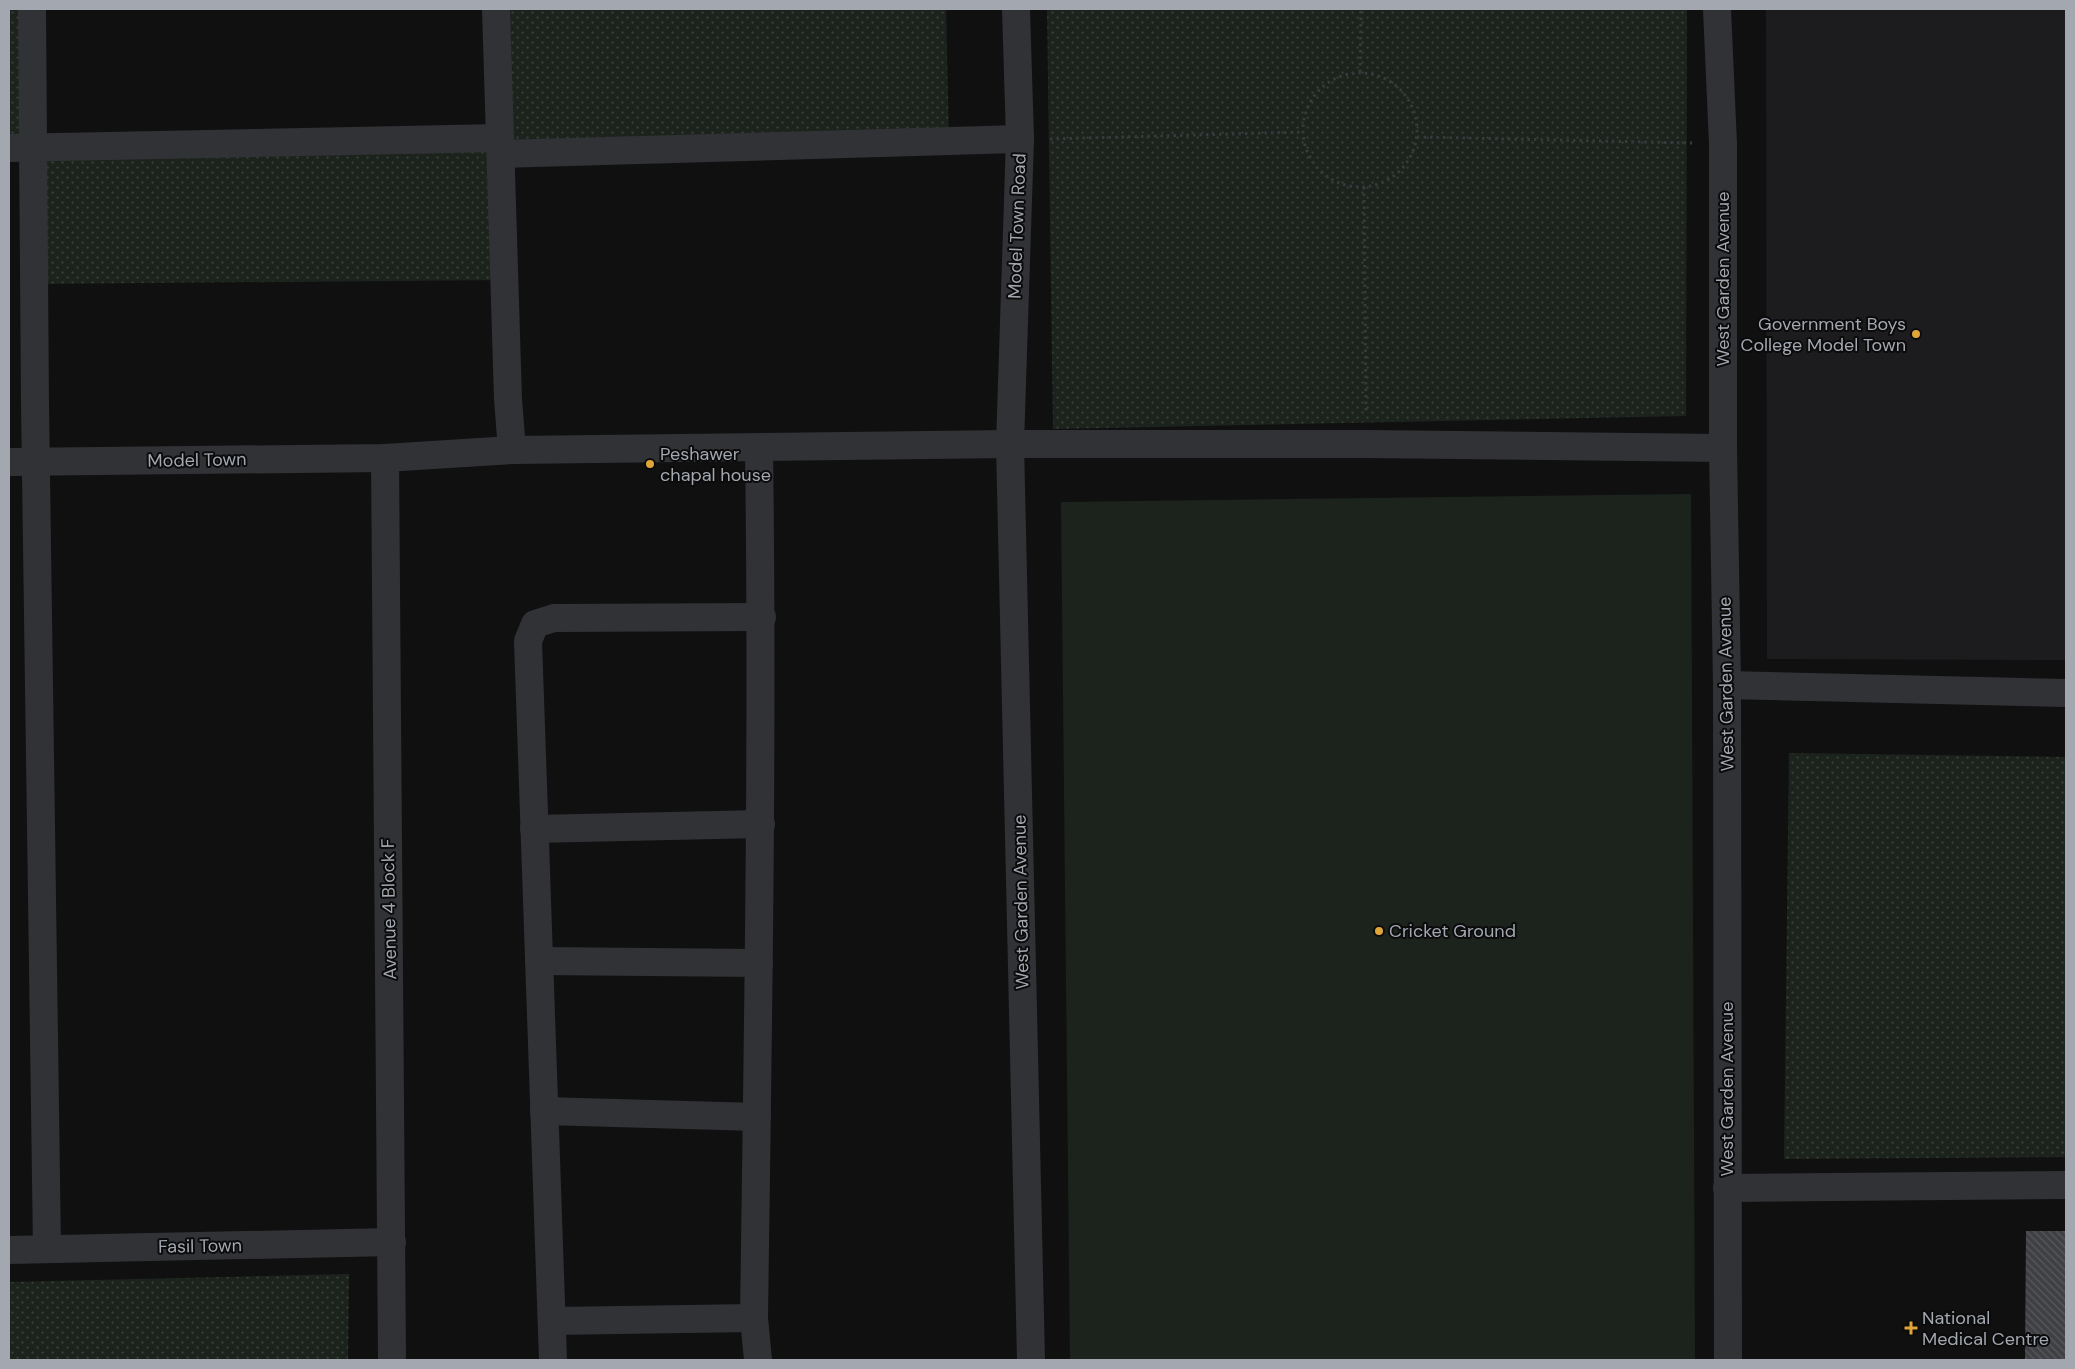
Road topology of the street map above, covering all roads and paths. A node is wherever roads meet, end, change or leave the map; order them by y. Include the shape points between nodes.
1 (32, 9) edge
2 (496, 9) edge
3 (1016, 9) edge
4 (1360, 9) edge
5 (1717, 9) edge
6 (1360, 72) junction
7 (1302, 132) junction
8 (1417, 137) junction
9 (1020, 139) junction
10 (1723, 144) junction
11 (500, 146) junction
12 (21, 148) edge
13 (1364, 188) junction
14 (1010, 444) junction
15 (1366, 444) junction
16 (759, 448) junction
17 (1722, 448) junction
18 (512, 450) junction
19 (385, 458) junction
20 (9, 462) edge
21 (36, 462) junction
22 (762, 618) junction
23 (1727, 685) junction
24 (2066, 693) edge
25 (761, 824) junction
26 (534, 829) junction
27 (539, 961) junction
28 (759, 963) junction
29 (544, 1111) junction
30 (757, 1117) junction
31 (2066, 1185) edge
32 (1727, 1188) junction
33 (392, 1242) junction
34 (9, 1250) edge
35 (47, 1250) junction
36 (754, 1318) junction
37 (552, 1321) junction
38 (392, 1360) edge
39 (553, 1360) edge
40 (758, 1360) edge
41 (1031, 1360) edge
42 (1728, 1360) edge

1 - 12 street
2 - 11 street
3 - 9 street, Model Town Road
4 - 6 path
5 - 10 street, West Garden Avenue
6 - 7 path via 1342,75 1326,83 1313,96 1305,113
6 - 8 path via 1379,75 1396,85 1409,100 1416,118
7 - 9 path
7 - 13 path via 1306,150 1321,172 1345,186
8 - 10 path
8 - 13 path via 1411,156 1399,172 1383,183
9 - 11 street
9 - 14 street, Model Town Road
10 - 17 street, West Garden Avenue
11 - 12 street
11 - 18 street
12 - 21 street
13 - 15 path
14 - 15 street, Model Town
14 - 16 street, Model Town
14 - 41 street, West Garden Avenue
15 - 17 street, Model Town
16 - 18 street, Model Town
16 - 22 street
17 - 23 street, West Garden Avenue
18 - 19 street, Model Town
19 - 21 street, Model Town
19 - 33 street, Avenue 4 Block F
20 - 21 street, Model Town
21 - 35 street
22 - 25 street
22 - 26 street via 554,618 535,624 528,641
23 - 24 street
23 - 32 street, West Garden Avenue
25 - 26 street
25 - 28 street
26 - 27 street
27 - 28 street
27 - 29 street
28 - 30 street
29 - 30 street
29 - 37 street
30 - 36 street
31 - 32 street
32 - 42 street, West Garden Avenue
33 - 35 street, Fasil Town
33 - 38 street, Avenue 4 Block F
34 - 35 street, Fasil Town
36 - 37 street
36 - 40 street
37 - 39 street

